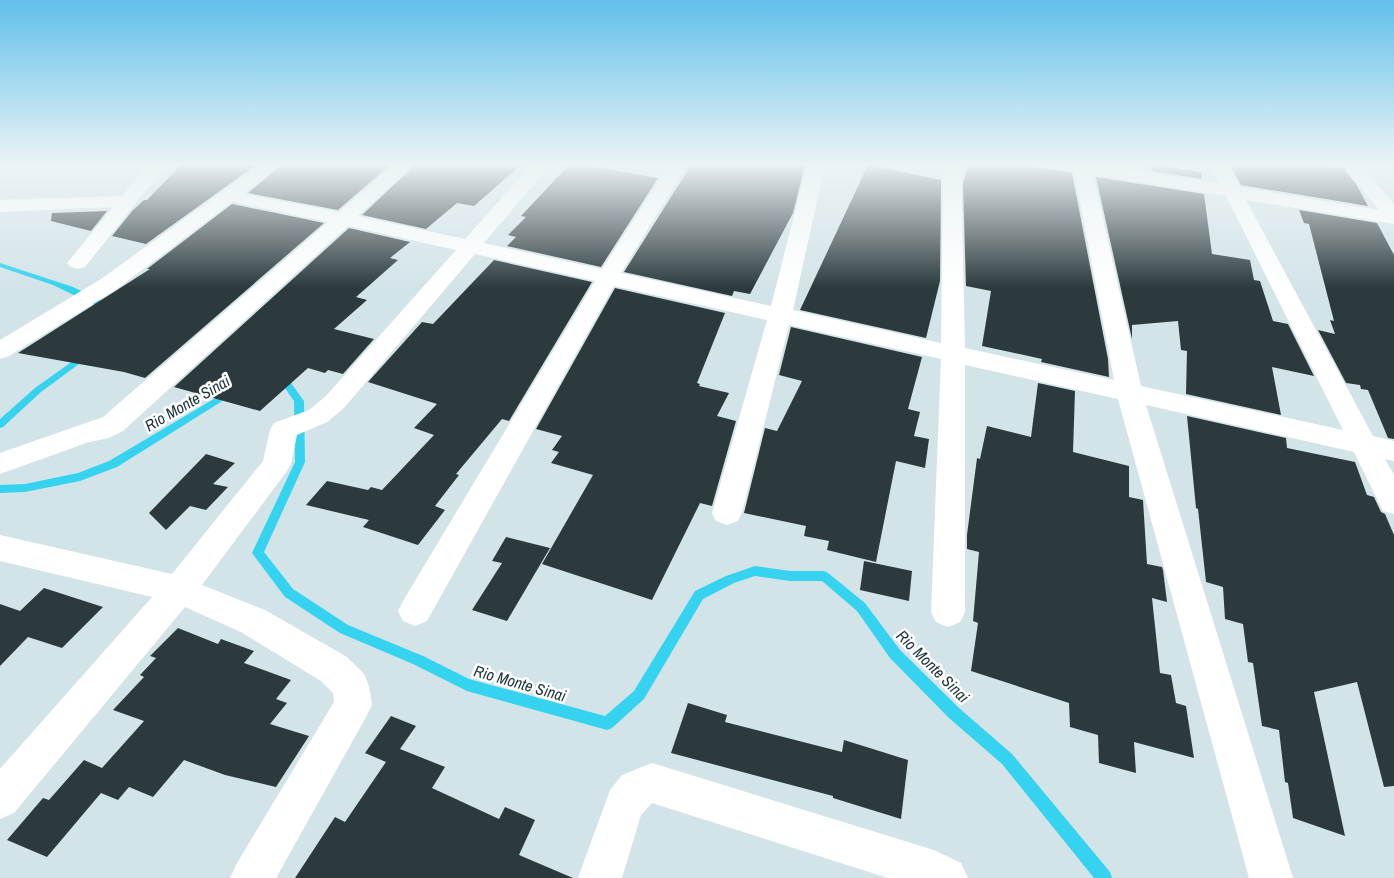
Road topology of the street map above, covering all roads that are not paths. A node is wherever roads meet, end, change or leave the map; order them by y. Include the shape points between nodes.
1 (124, 206) edge
2 (215, 206) edge
3 (278, 206) edge
4 (358, 206) edge
5 (506, 206) edge
6 (652, 206) edge
7 (806, 206) edge
8 (952, 206) edge
9 (1086, 206) edge
10 (1240, 206) edge
11 (1323, 206) edge
12 (1385, 206) edge
13 (1394, 217) edge
14 (344, 219) junction
15 (470, 247) junction
16 (78, 263) dead end
17 (608, 277) junction
18 (780, 315) junction
19 (0, 351) edge
20 (953, 353) junction
21 (1129, 392) junction
22 (1364, 444) junction
23 (1394, 451) edge
24 (0, 464) edge
25 (1394, 503) edge
26 (727, 513) dead end
27 (0, 548) edge
28 (179, 590) junction
29 (415, 611) dead end
30 (948, 612) dead end
31 (0, 799) edge
32 (938, 876) edge
33 (252, 878) edge
34 (600, 878) edge
35 (1271, 878) edge

1 - 16 street
2 - 19 street via 109,284
3 - 14 street
4 - 14 street
5 - 15 street
6 - 17 street
7 - 18 street
8 - 20 street
9 - 21 street
10 - 22 street
11 - 13 street
12 - 13 street
14 - 15 street
14 - 24 street via 113,424
15 - 17 street
15 - 28 street via 335,402 318,416 284,430 277,464
17 - 18 street
17 - 29 street
18 - 20 street
18 - 26 street
20 - 21 street
20 - 30 street
21 - 22 street
21 - 35 street
22 - 23 street
22 - 25 street
27 - 28 street
28 - 31 street
28 - 33 street via 253,621 334,669 351,686 353,706
32 - 34 street via 652,783 636,789 624,804

